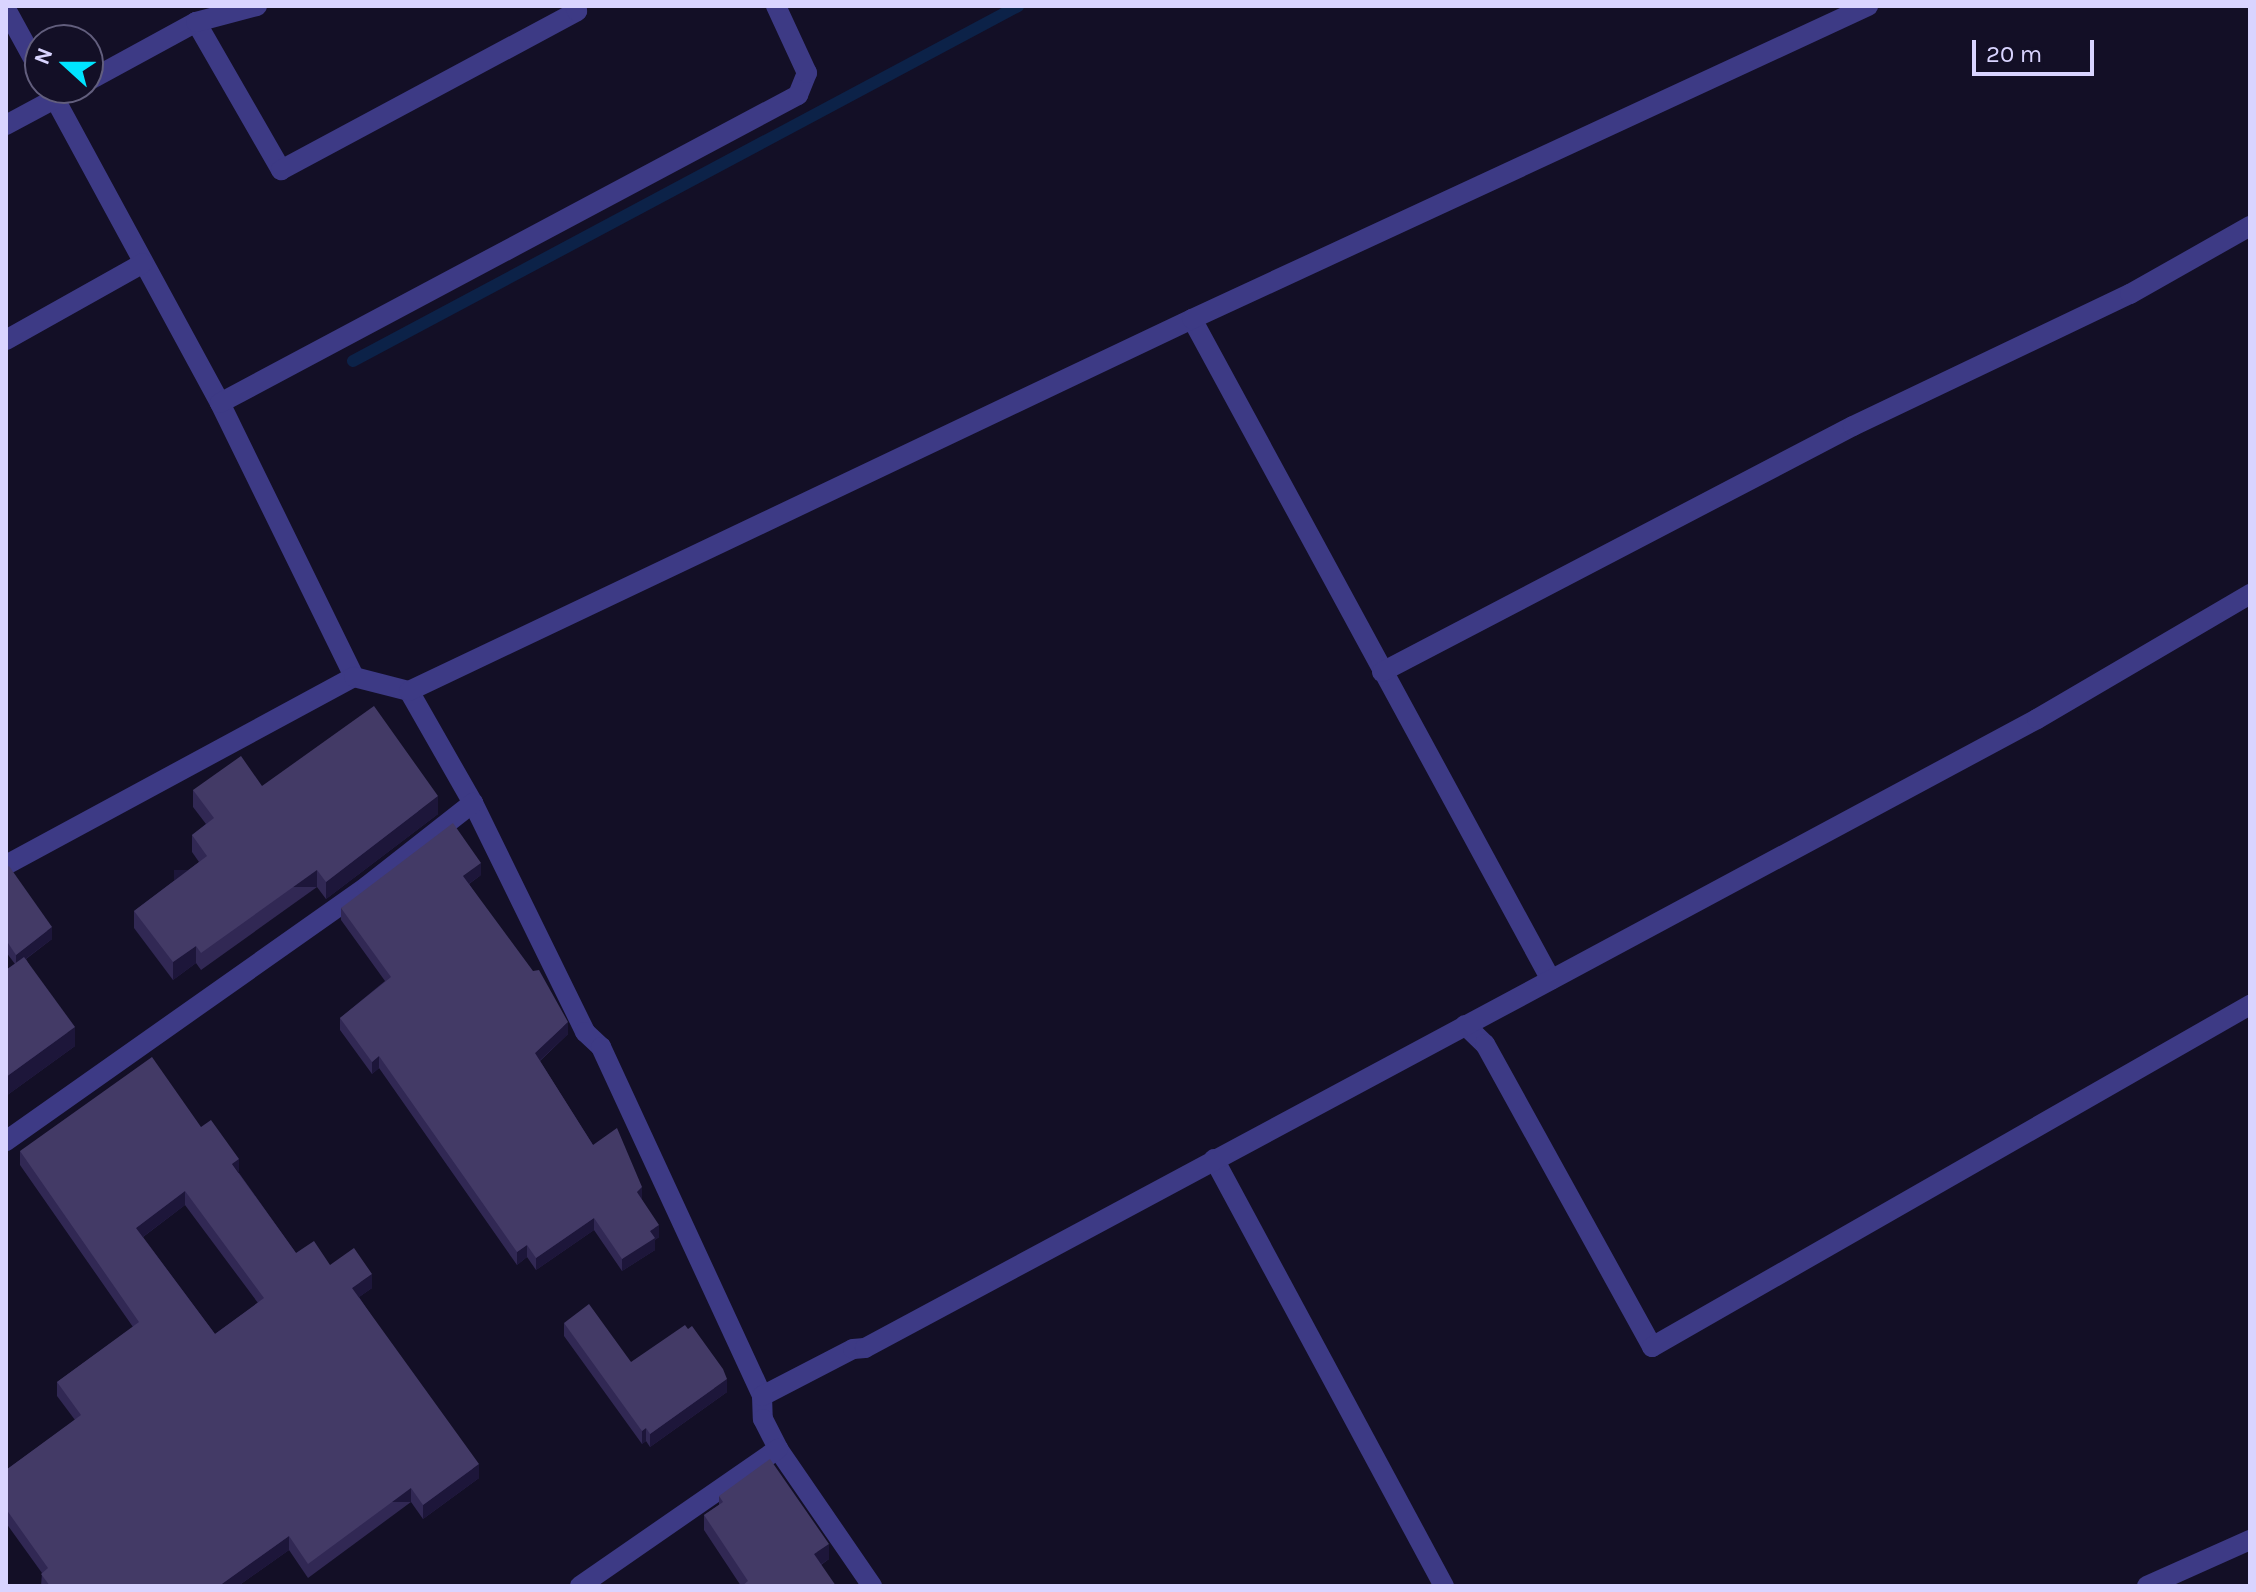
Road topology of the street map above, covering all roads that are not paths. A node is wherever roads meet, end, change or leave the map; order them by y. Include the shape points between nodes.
1 (257, 6) edge
2 (575, 6) edge
3 (776, 6) edge
4 (1868, 6) edge
5 (6, 9) edge
6 (196, 22) junction
7 (24, 42) edge
8 (104, 72) edge
9 (36, 104) edge
10 (58, 104) edge
11 (6, 125) edge
12 (2250, 226) edge
13 (143, 263) junction
14 (1192, 319) junction
15 (6, 340) edge
16 (220, 403) junction
17 (2250, 594) edge
18 (1382, 672) junction
19 (354, 677) junction
20 (409, 691) junction
21 (473, 803) junction
22 (6, 865) edge
23 (1551, 980) junction
24 (2250, 1005) edge
25 (1465, 1025) junction
26 (6, 1141) edge
27 (1214, 1159) junction
28 (762, 1396) junction
29 (778, 1449) junction
30 (2250, 1540) edge
31 (580, 1586) edge
32 (872, 1586) edge
33 (1444, 1586) edge
34 (2147, 1586) edge

1 - 6 street
2 - 6 street via 577,11 281,170
3 - 16 street via 807,73 798,95
4 - 14 street
5 - 7 street
6 - 8 street
9 - 11 street
10 - 13 street
12 - 18 street via 2130,294 1853,426
13 - 15 street
13 - 16 street
14 - 18 street
14 - 20 street
16 - 19 street
17 - 23 street via 2037,719
18 - 23 street
19 - 20 street
19 - 22 street
20 - 21 street
21 - 26 street via 367,886
21 - 28 street via 585,1032 601,1047
23 - 25 street
24 - 25 street via 1652,1347 1485,1044
25 - 27 street
27 - 28 street via 865,1348 853,1349
27 - 33 street
28 - 29 street via 763,1419
29 - 31 street
29 - 32 street
30 - 34 street

